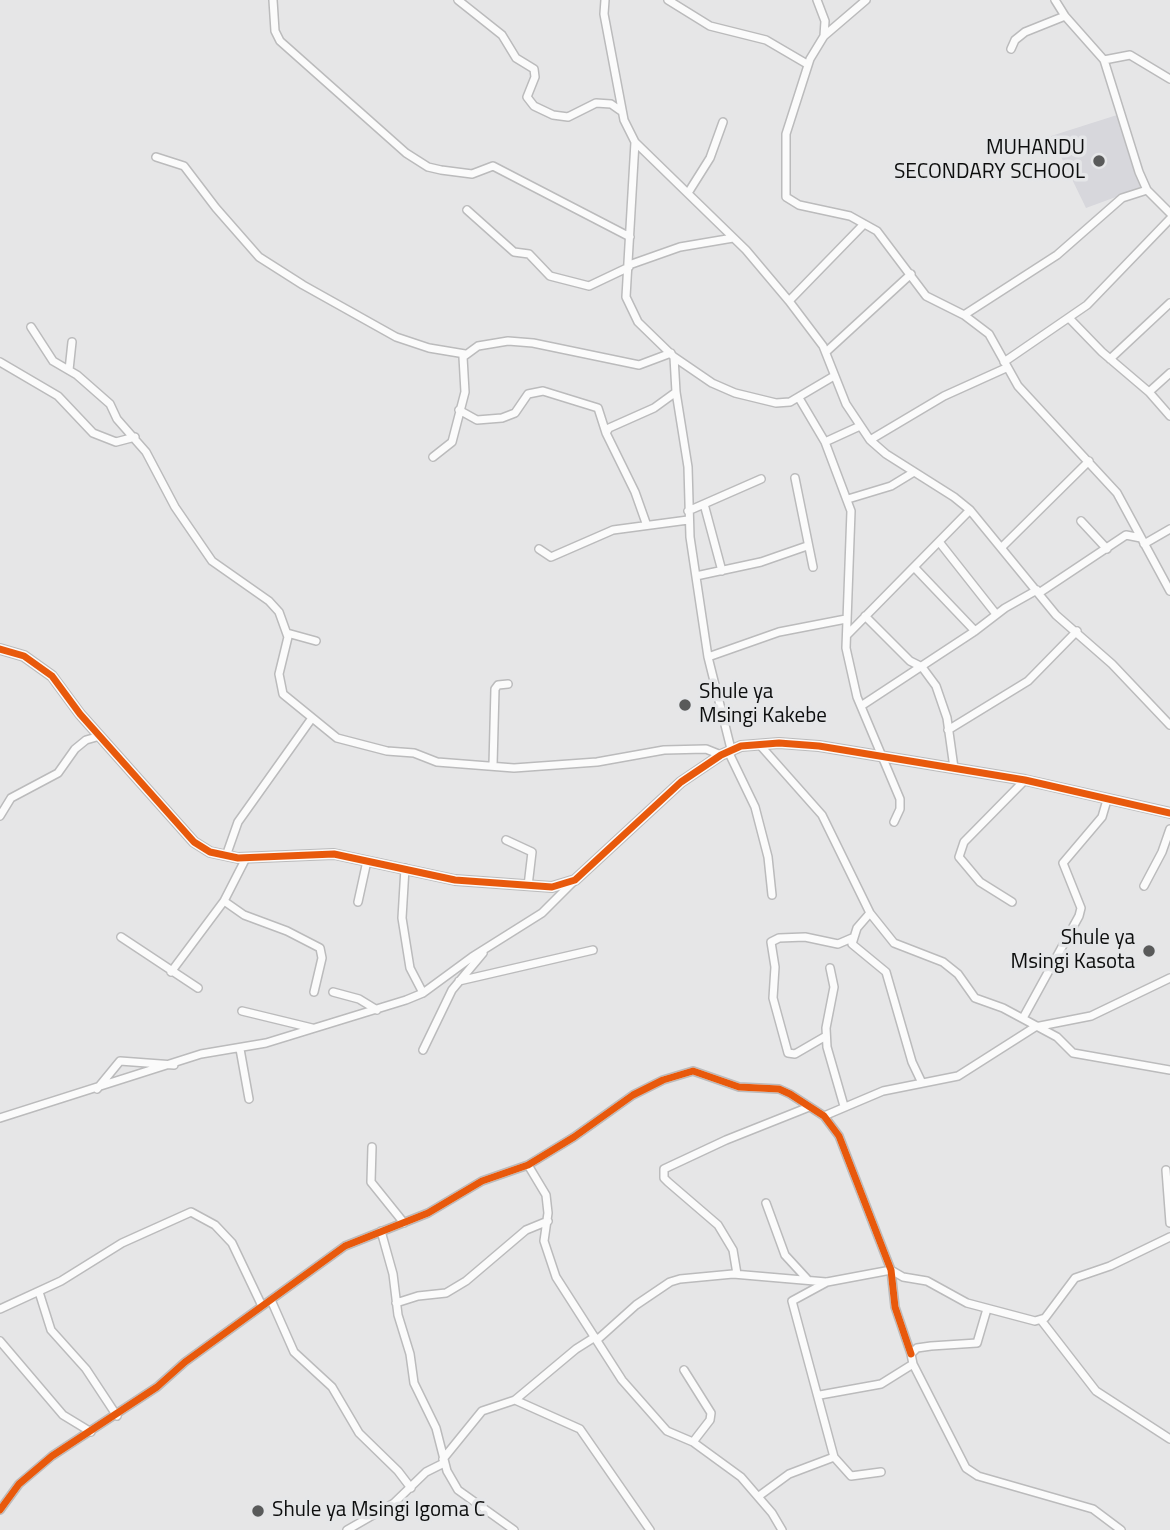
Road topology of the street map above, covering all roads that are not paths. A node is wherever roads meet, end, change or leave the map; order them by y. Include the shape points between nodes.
1 (273, 0) edge
2 (458, 0) edge
3 (605, 0) edge
4 (668, 0) edge
5 (817, 0) edge
6 (866, 0) edge
7 (1055, 0) edge
8 (1065, 16) junction
9 (824, 36) junction
10 (1011, 49) dead end
11 (1104, 60) junction
12 (807, 64) junction
13 (1170, 79) edge
14 (622, 112) junction
15 (723, 122) dead end
16 (635, 142) junction
17 (156, 158) dead end
18 (1147, 190) junction
19 (688, 193) junction
20 (467, 210) dead end
21 (1170, 213) edge
22 (1170, 219) edge
23 (864, 224) junction
24 (630, 237) junction
25 (733, 238) junction
26 (629, 266) junction
27 (911, 274) junction
28 (789, 300) junction
29 (1170, 303) edge
30 (964, 315) junction
31 (1069, 318) junction
32 (31, 327) dead end
33 (72, 342) dead end
34 (826, 352) junction
35 (465, 354) junction
36 (672, 355) junction
37 (1110, 359) junction
38 (0, 362) edge
39 (1005, 365) junction
40 (69, 370) junction
41 (1170, 373) edge
42 (834, 376) junction
43 (676, 392) junction
44 (1149, 392) junction
45 (799, 398) junction
46 (459, 410) junction
47 (1170, 416) edge
48 (860, 426) junction
49 (606, 433) junction
50 (135, 437) junction
51 (870, 439) junction
52 (825, 442) junction
53 (433, 457) dead end
54 (1089, 461) junction
55 (914, 472) junction
56 (795, 478) dead end
57 (761, 479) dead end
58 (848, 499) junction
59 (704, 504) junction
60 (688, 510) junction
61 (970, 510) junction
62 (688, 520) junction
63 (1081, 521) dead end
64 (646, 523) junction
65 (1170, 529) edge
66 (1142, 541) junction
67 (940, 543) junction
68 (807, 546) junction
69 (1002, 547) junction
70 (539, 549) dead end
71 (1107, 549) junction
72 (914, 567) junction
73 (813, 568) dead end
74 (722, 570) junction
75 (696, 576) junction
76 (1170, 591) edge
77 (1038, 592) junction
78 (996, 614) junction
79 (865, 615) junction
80 (846, 619) junction
81 (975, 631) junction
82 (1077, 631) junction
83 (287, 633) junction
84 (847, 635) junction
85 (316, 641) dead end
86 (0, 649) edge
87 (708, 657) junction
88 (922, 667) junction
89 (508, 684) dead end
90 (861, 706) junction
91 (312, 718) junction
92 (1170, 725) edge
93 (948, 730) junction
94 (100, 736) junction
95 (759, 744) junction
96 (727, 752) junction
97 (884, 758) junction
98 (493, 765) junction
99 (954, 768) junction
100 (1025, 779) junction
101 (1107, 800) junction
102 (1170, 813) edge
103 (0, 816) edge
104 (894, 822) dead end
105 (1170, 828) edge
106 (506, 841) dead end
107 (226, 856) junction
108 (246, 859) junction
109 (367, 861) junction
110 (405, 867) junction
111 (575, 880) junction
112 (528, 886) junction
113 (1144, 886) dead end
114 (772, 895) dead end
115 (224, 901) junction
116 (358, 902) dead end
117 (1012, 902) dead end
118 (870, 913) junction
119 (121, 937) dead end
120 (852, 938) junction
121 (487, 947) junction
122 (593, 950) dead end
123 (830, 968) dead end
124 (171, 972) junction
125 (1170, 978) edge
126 (459, 981) junction
127 (198, 988) dead end
128 (314, 992) dead end
129 (333, 992) dead end
130 (423, 992) junction
131 (377, 1010) junction
132 (242, 1011) dead end
133 (1023, 1018) junction
134 (1035, 1027) junction
135 (312, 1028) junction
136 (826, 1036) junction
137 (240, 1049) junction
138 (423, 1050) dead end
139 (175, 1065) junction
140 (1170, 1070) edge
141 (922, 1083) junction
142 (97, 1089) junction
143 (248, 1099) dead end
144 (844, 1106) junction
145 (809, 1107) junction
146 (824, 1116) junction
147 (0, 1118) edge
148 (372, 1147) dead end
149 (528, 1164) junction
150 (1166, 1170) dead end
151 (766, 1203) dead end
152 (548, 1221) junction
153 (404, 1223) junction
154 (1170, 1223) edge
155 (381, 1231) junction
156 (1170, 1237) edge
157 (891, 1270) junction
158 (737, 1274) junction
159 (809, 1280) junction
160 (827, 1282) junction
161 (39, 1292) junction
162 (271, 1300) junction
163 (396, 1303) junction
164 (262, 1306) junction
165 (0, 1309) edge
166 (987, 1309) junction
167 (1041, 1320) junction
168 (596, 1338) junction
169 (0, 1341) edge
170 (911, 1354) junction
171 (913, 1364) junction
172 (684, 1370) dead end
173 (820, 1395) junction
174 (515, 1400) junction
175 (117, 1416) junction
176 (91, 1432) junction
177 (1170, 1439) edge
178 (693, 1441) junction
179 (834, 1457) junction
180 (444, 1461) junction
181 (881, 1472) dead end
182 (411, 1488) junction
183 (759, 1496) junction
184 (0, 1510) edge
185 (347, 1530) edge
186 (514, 1530) edge
187 (650, 1530) edge
188 (782, 1530) edge
189 (1121, 1530) edge

1 - 24 street via 279,41 406,153 441,170 472,174 493,166
2 - 14 street via 502,35 516,58 534,69 527,97 534,106 568,117 596,103 611,104
3 - 14 street
4 - 12 street via 709,26 766,40
5 - 9 street via 825,21
6 - 9 street
7 - 8 street
8 - 10 street via 1025,32
8 - 11 street
9 - 12 street
11 - 13 street via 1130,55
11 - 18 street
12 - 23 street via 786,134 786,197
14 - 16 street
15 - 19 street via 710,158
16 - 19 street
16 - 24 street
17 - 35 street via 184,166 259,257 303,285 396,337
18 - 21 street
18 - 30 street via 1122,198 1057,254
19 - 25 street
20 - 26 street via 514,252 529,254 550,276 583,287
22 - 31 street via 1104,289
23 - 27 street via 888,242
23 - 28 street
24 - 26 street
25 - 26 street via 680,247
25 - 28 street
26 - 36 street via 628,306
27 - 30 street via 926,296
27 - 34 street
28 - 34 street
29 - 37 street
30 - 39 street via 989,334
31 - 37 street
31 - 39 street
32 - 40 street via 53,362
33 - 40 street
34 - 42 street
35 - 36 street via 486,342 508,341 639,365
35 - 46 street via 465,392
36 - 43 street
36 - 45 street via 699,377 736,393 776,403
37 - 44 street
38 - 50 street via 58,396 93,433 116,442
39 - 51 street
39 - 54 street via 1018,386
40 - 50 street via 107,400
41 - 44 street
42 - 45 street
42 - 48 street
43 - 49 street
43 - 60 street via 688,467
44 - 47 street
45 - 52 street
46 - 49 street via 477,420 511,416 528,394 543,391 598,408
46 - 53 street via 452,443
48 - 51 street
48 - 52 street
49 - 64 street
50 - 83 street via 199,545 221,569 275,607
51 - 55 street
52 - 58 street
54 - 66 street via 1117,493
54 - 69 street
55 - 58 street via 891,486
55 - 61 street
56 - 68 street
57 - 59 street
58 - 80 street
59 - 60 street
59 - 74 street
60 - 62 street
61 - 67 street
61 - 69 street
62 - 64 street
62 - 75 street
63 - 71 street
64 - 70 street via 597,536 551,557
65 - 66 street
66 - 71 street via 1126,535
66 - 76 street
67 - 72 street
67 - 78 street
68 - 73 street
68 - 74 street
69 - 77 street
71 - 77 street
72 - 79 street
72 - 81 street
74 - 75 street
75 - 87 street
77 - 78 street
77 - 82 street via 1056,615
78 - 81 street
79 - 84 street
79 - 88 street via 910,661
80 - 84 street
80 - 87 street via 779,632
81 - 88 street
82 - 92 street
82 - 93 street via 1028,681
83 - 85 street
83 - 91 street via 281,686 290,702
84 - 90 street
86 - 94 street via 24,656 44,669
87 - 96 street
88 - 90 street
88 - 93 street via 940,697
89 - 98 street via 495,688
90 - 97 street
91 - 98 street via 343,740 414,753 437,762
91 - 107 street via 238,822
93 - 99 street
94 - 103 street via 80,745 58,773 11,798
94 - 107 street via 182,831 210,852
95 - 96 street
95 - 97 street via 819,746
95 - 118 street via 822,816
96 - 98 street via 664,750 567,765
96 - 111 street via 681,782
96 - 114 street via 755,807
97 - 99 street
97 - 104 street via 900,799
99 - 100 street
100 - 101 street
100 - 117 street via 964,842 959,857 980,882
101 - 102 street
101 - 133 street via 1101,817 1063,863 1079,916
105 - 113 street
106 - 112 street via 532,852
107 - 108 street
108 - 109 street via 325,853
108 - 115 street
109 - 110 street
109 - 116 street
110 - 112 street via 455,880
110 - 130 street via 402,918 410,968
111 - 112 street via 552,887
111 - 121 street via 542,913
115 - 124 street
115 - 128 street via 244,915 320,948
118 - 120 street
118 - 133 street via 894,943 943,962 975,998
119 - 124 street
120 - 136 street via 838,944 805,937 771,942 773,998 788,1053 795,1054
120 - 141 street via 856,950 886,972
121 - 126 street
121 - 130 street
122 - 126 street
123 - 136 street via 834,988
124 - 127 street
125 - 134 street via 1102,1012
126 - 138 street
129 - 131 street
130 - 131 street
131 - 135 street
132 - 135 street
133 - 134 street
134 - 140 street via 1061,1039 1073,1053
134 - 141 street via 958,1076
135 - 137 street
136 - 144 street via 828,1058
137 - 139 street via 207,1053
137 - 143 street
139 - 142 street
139 - 142 street via 120,1060
141 - 144 street
142 - 147 street
144 - 146 street
145 - 146 street
145 - 149 street via 779,1089 739,1087 702,1072 682,1073 633,1095
145 - 158 street via 664,1169 664,1178 719,1225 733,1250
146 - 157 street via 839,1136
148 - 153 street via 371,1182
149 - 152 street via 546,1195
149 - 153 street via 482,1181
150 - 154 street
151 - 159 street via 785,1255
152 - 163 street via 526,1230 446,1293
152 - 168 street via 544,1241 549,1259 567,1297
153 - 155 street
155 - 162 street via 345,1246
155 - 163 street
156 - 167 street via 1075,1278
157 - 160 street
157 - 166 street
157 - 170 street via 895,1307
158 - 159 street
158 - 168 street via 670,1282
159 - 160 street
160 - 173 street via 792,1301
161 - 164 street via 122,1242 191,1212 215,1225 232,1243
161 - 165 street
161 - 175 street via 51,1330 86,1369
162 - 164 street
162 - 182 street via 299,1358 332,1387 359,1433
163 - 180 street via 414,1382 436,1428
164 - 175 street
166 - 167 street
166 - 170 street via 976,1343 924,1347
167 - 177 street via 1096,1391
168 - 174 street
168 - 178 street via 622,1380 659,1422
169 - 176 street via 69,1420
170 - 171 street
171 - 173 street via 881,1384
171 - 189 street via 969,1471 1093,1509
172 - 178 street via 711,1413
173 - 179 street
174 - 180 street via 482,1411
174 - 187 street via 580,1429
175 - 176 street
176 - 184 street via 28,1476
178 - 183 street
179 - 181 street via 851,1476
179 - 183 street via 789,1474
180 - 182 street
180 - 186 street via 458,1490
182 - 185 street
183 - 188 street

